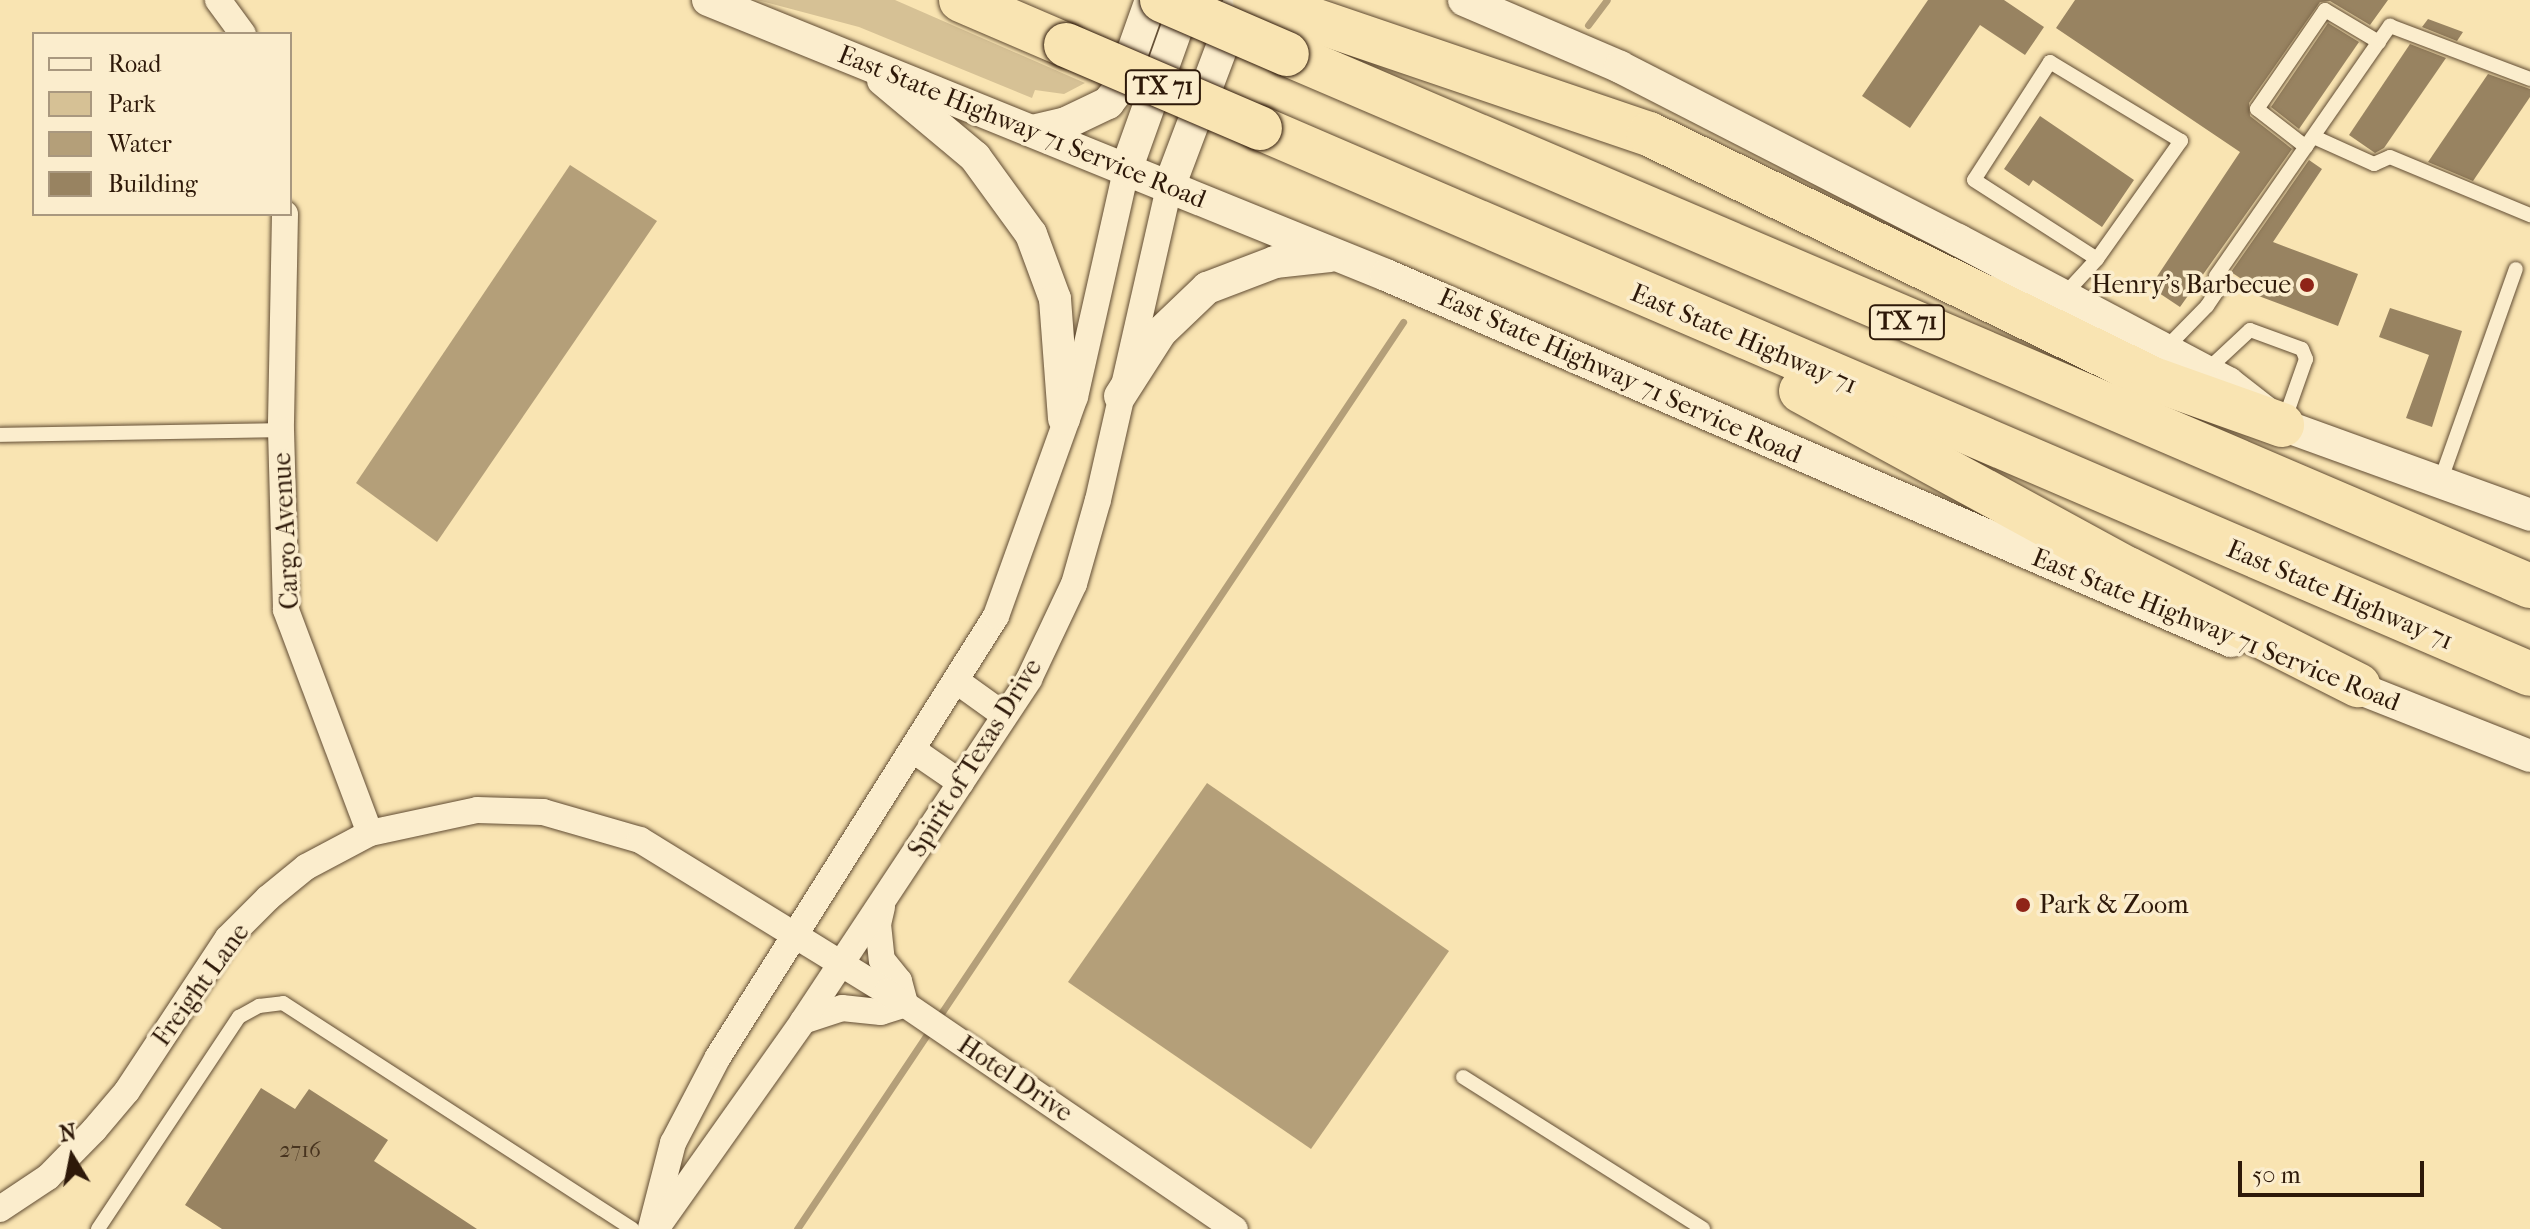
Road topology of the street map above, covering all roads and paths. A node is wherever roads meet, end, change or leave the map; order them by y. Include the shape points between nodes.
1 (218, 0) edge
2 (708, 0) edge
3 (961, 0) edge
4 (1151, 0) edge
5 (1162, 0) edge
6 (1187, 0) edge
7 (1240, 0) edge
8 (1255, 0) edge
9 (1464, 0) edge
10 (242, 32) edge
11 (1294, 35) junction
12 (2379, 42) junction
13 (866, 64) junction
14 (2530, 79) edge
15 (1032, 131) junction
16 (2310, 142) junction
17 (1126, 170) junction
18 (1169, 187) junction
19 (2530, 215) edge
20 (285, 216) edge
21 (1337, 255) junction
22 (2097, 259) junction
23 (2516, 269) dead end
24 (2063, 297) junction
25 (1723, 331) junction
26 (2164, 349) junction
27 (2206, 371) junction
28 (1120, 396) junction
29 (1064, 419) junction
30 (2282, 425) junction
31 (281, 430) junction
32 (0, 435) edge
33 (2061, 476) junction
34 (2440, 483) junction
35 (2530, 515) edge
36 (2530, 586) edge
37 (2530, 647) edge
38 (2530, 674) edge
39 (958, 682) junction
40 (2358, 685) junction
41 (1004, 715) junction
42 (913, 750) junction
43 (2530, 756) edge
44 (961, 783) junction
45 (370, 833) junction
46 (883, 900) junction
47 (792, 935) junction
48 (840, 965) junction
49 (912, 1009) junction
50 (803, 1021) junction
51 (1463, 1077) dead end
52 (0, 1209) edge
53 (98, 1229) edge
54 (632, 1229) edge
55 (653, 1229) edge
56 (1235, 1229) edge
57 (1703, 1229) edge

1 - 10 street
2 - 13 street, East State Highway 71 Service Road
3 - 25 highway, East State Highway 71 / TX 71, bridge
4 - 15 street via 1120,87 1108,103 1066,123
5 - 11 highway, TX 71, bridge
6 - 17 street, Spirit of Texas Drive
7 - 18 street, Spirit of Texas Drive
8 - 11 highway
9 - 24 street via 1620,67
11 - 30 highway via 1649,134 2139,372
11 - 36 highway, TX 71
12 - 14 lane via 2390,26
12 - 16 lane
12 - 16 lane via 2325,10 2257,109
13 - 15 street, East State Highway 71 Service Road
13 - 29 street via 975,157 1031,234 1055,299
15 - 17 street, East State Highway 71 Service Road
16 - 19 lane via 2374,164 2390,157
16 - 26 lane via 2216,276 2219,288 2207,306
17 - 18 street, East State Highway 71 Service Road
17 - 29 street, Spirit of Texas Drive via 1075,397
18 - 21 street, East State Highway 71 Service Road
18 - 28 street, Spirit of Texas Drive
20 - 31 street, Cargo Avenue
21 - 28 street via 1275,262 1207,288 1161,332
21 - 40 street, East State Highway 71 Service Road via 1687,403 2100,589 2297,668
22 - 22 lane via 2181,141 2050,62 1974,180
22 - 24 lane
23 - 34 lane
24 - 26 street
25 - 33 highway, East State Highway 71 / TX 71
25 - 40 highway via 1770,373 1809,396 2128,569
26 - 27 street
27 - 30 street
27 - 30 lane via 2254,330 2306,353
28 - 41 street, Spirit of Texas Drive via 1074,584 1029,679
29 - 39 street, Spirit of Texas Drive via 996,616
30 - 34 street
31 - 32 lane
31 - 45 street, Cargo Avenue via 286,610
33 - 37 highway via 2214,520
33 - 38 highway, East State Highway 71 / TX 71
34 - 35 street
39 - 41 street
39 - 42 street, Spirit of Texas Drive
40 - 43 street, East State Highway 71 Service Road
41 - 44 street, Spirit of Texas Drive
42 - 44 street
42 - 47 street, Spirit of Texas Drive
44 - 46 street, Spirit of Texas Drive
45 - 47 street, Freight Lane via 477,810 543,812 640,840
45 - 52 street, Freight Lane via 306,867 228,938 127,1091 48,1177
46 - 48 street, Spirit of Texas Drive
46 - 49 street via 878,924 882,960
47 - 48 street, Hotel Drive
47 - 55 street, Spirit of Texas Drive via 673,1143
48 - 49 street, Hotel Drive
48 - 50 street, Spirit of Texas Drive
49 - 50 street via 881,1012 860,1006
49 - 56 street, Hotel Drive
50 - 55 street, Spirit of Texas Drive
51 - 57 lane
53 - 54 lane via 239,1017 259,1006 283,1003

